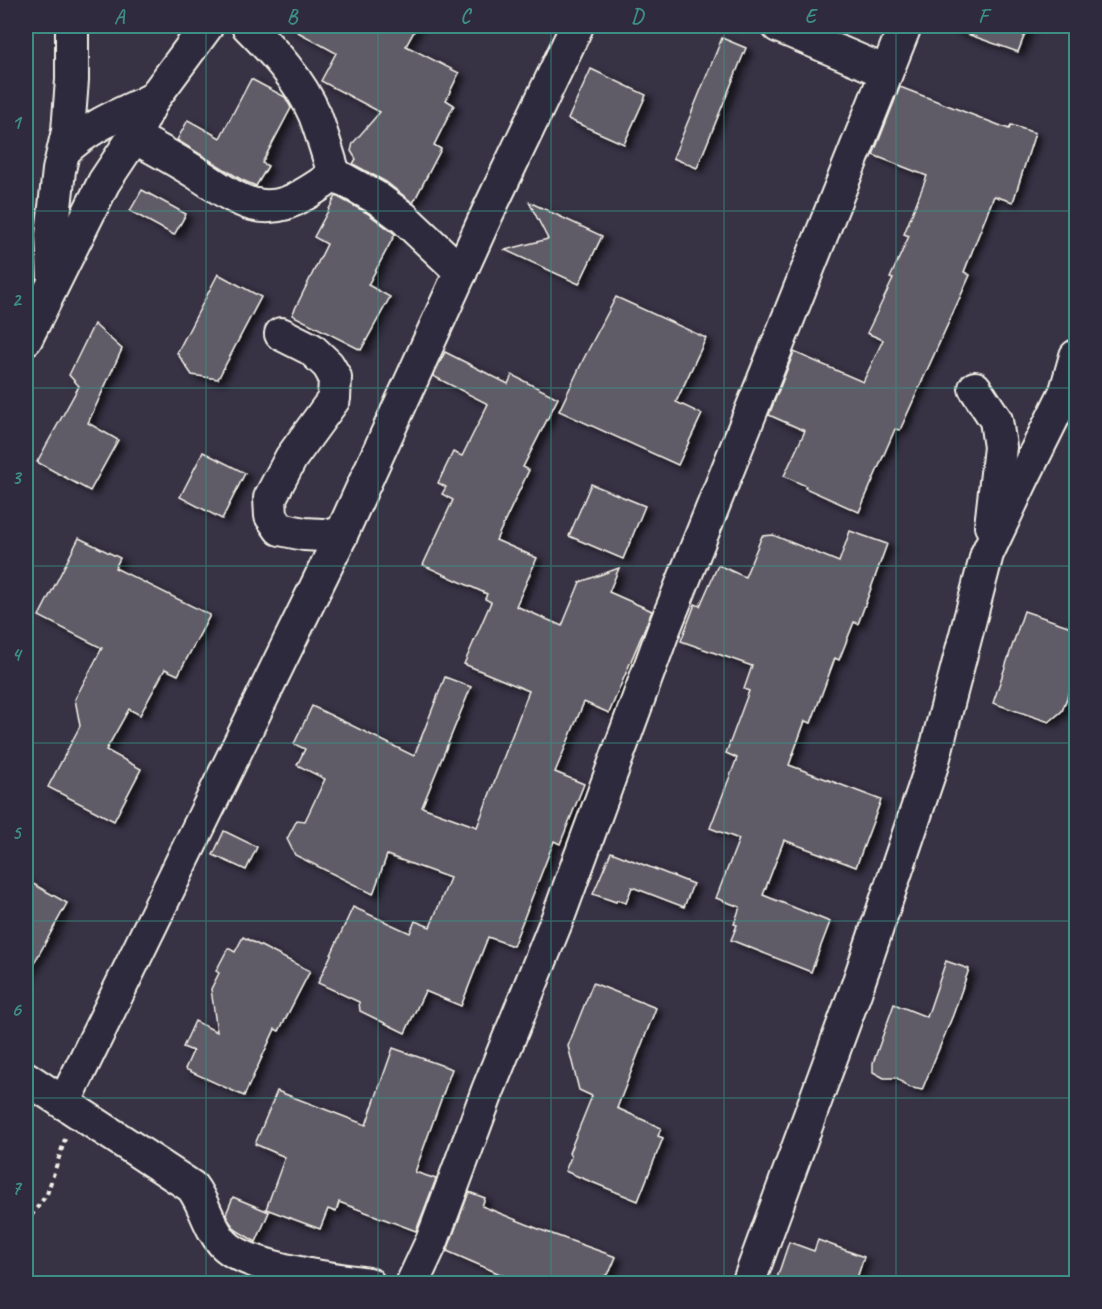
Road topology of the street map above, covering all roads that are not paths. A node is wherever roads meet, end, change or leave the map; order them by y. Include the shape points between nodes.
1 (72, 26) edge
2 (207, 26) edge
3 (248, 26) edge
4 (577, 26) edge
5 (778, 26) edge
6 (904, 26) edge
7 (886, 72) junction
8 (153, 99) junction
9 (134, 136) junction
10 (64, 151) junction
11 (334, 174) junction
12 (461, 272) junction
13 (54, 281) junction
14 (281, 334) dead end
15 (26, 339) edge
16 (1077, 356) edge
17 (975, 388) dead end
18 (996, 420) junction
19 (1044, 438) junction
20 (340, 536) junction
21 (987, 554) junction
22 (26, 1078) edge
23 (69, 1106) junction
24 (369, 1284) edge
25 (412, 1284) edge
26 (747, 1284) edge

1 - 10 street via 72,80
2 - 8 street
3 - 11 street via 298,84 314,114
4 - 12 street
5 - 7 street
6 - 7 street
7 - 25 street via 664,629 560,915
8 - 9 street
8 - 10 street via 101,123
9 - 11 street via 226,194 252,205 272,207 293,201
9 - 13 street via 104,182
10 - 13 street via 52,235
11 - 12 street via 404,218
12 - 20 street
13 - 15 street
14 - 20 street via 311,349 328,365 335,377 334,399 279,478 270,498 271,516 280,529
16 - 19 street
17 - 18 street
18 - 19 street via 1020,439
18 - 21 street via 999,447
19 - 21 street
20 - 23 street
21 - 26 street via 932,765 856,990
22 - 23 street
23 - 24 street via 192,1187 223,1244 237,1254 288,1270

